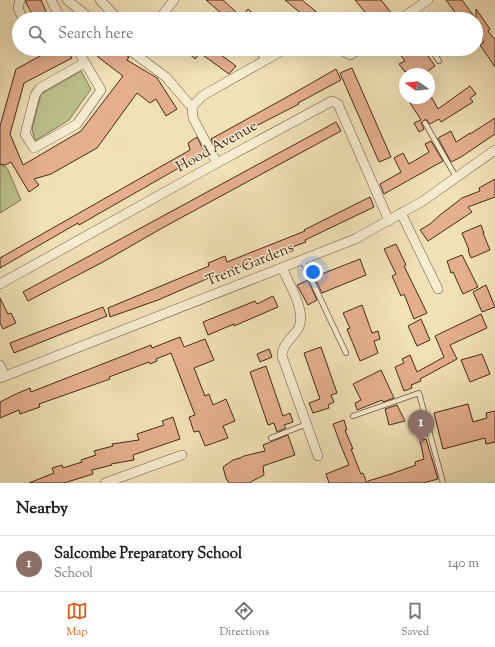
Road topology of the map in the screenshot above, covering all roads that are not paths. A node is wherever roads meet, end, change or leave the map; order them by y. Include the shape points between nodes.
1 (20, 0) edge
2 (51, 0) edge
3 (67, 0) edge
4 (100, 0) edge
5 (174, 0) edge
6 (428, 0) edge
7 (20, 12) edge
8 (57, 12) edge
9 (82, 12) edge
10 (110, 12) edge
11 (165, 12) edge
12 (413, 12) edge
13 (80, 56) edge
14 (138, 56) edge
15 (265, 56) edge
16 (273, 56) edge
17 (435, 56) edge
18 (268, 59) junction
19 (438, 61) dead end
20 (84, 63) junction
21 (190, 105) junction
22 (425, 123) dead end
23 (495, 150) edge
24 (217, 163) junction
25 (456, 178) junction
26 (401, 213) junction
27 (389, 221) junction
28 (302, 260) junction
29 (282, 268) junction
30 (0, 284) edge
31 (438, 289) dead end
32 (346, 353) dead end
33 (0, 365) edge
34 (2, 377) edge
35 (353, 416) dead end
36 (307, 424) junction
37 (271, 438) dead end
38 (182, 455) dead end
39 (318, 456) dead end
40 (105, 483) edge
41 (443, 483) edge

1 - 7 street
2 - 8 street
3 - 9 street
4 - 10 street
5 - 11 street
6 - 12 street
13 - 20 street
14 - 21 street via 166,77
15 - 18 street
16 - 18 street
17 - 19 lane
18 - 21 street
20 - 20 street via 40,88 35,95 25,134 34,148 77,124 101,90
21 - 24 street via 193,118
22 - 25 lane
23 - 25 street, Trent Gardens
24 - 27 street, Hood Avenue via 332,101 338,104
24 - 30 street, Hood Avenue
25 - 26 street, Trent Gardens via 423,202
26 - 27 street, Trent Gardens
26 - 31 street
27 - 28 street, Trent Gardens via 355,240
28 - 29 street, Trent Gardens
28 - 32 lane
29 - 34 street, Trent Gardens
29 - 36 street via 300,316 299,326 284,348 282,356
33 - 34 street
35 - 41 lane via 419,393
36 - 37 lane
36 - 39 street
38 - 40 street

